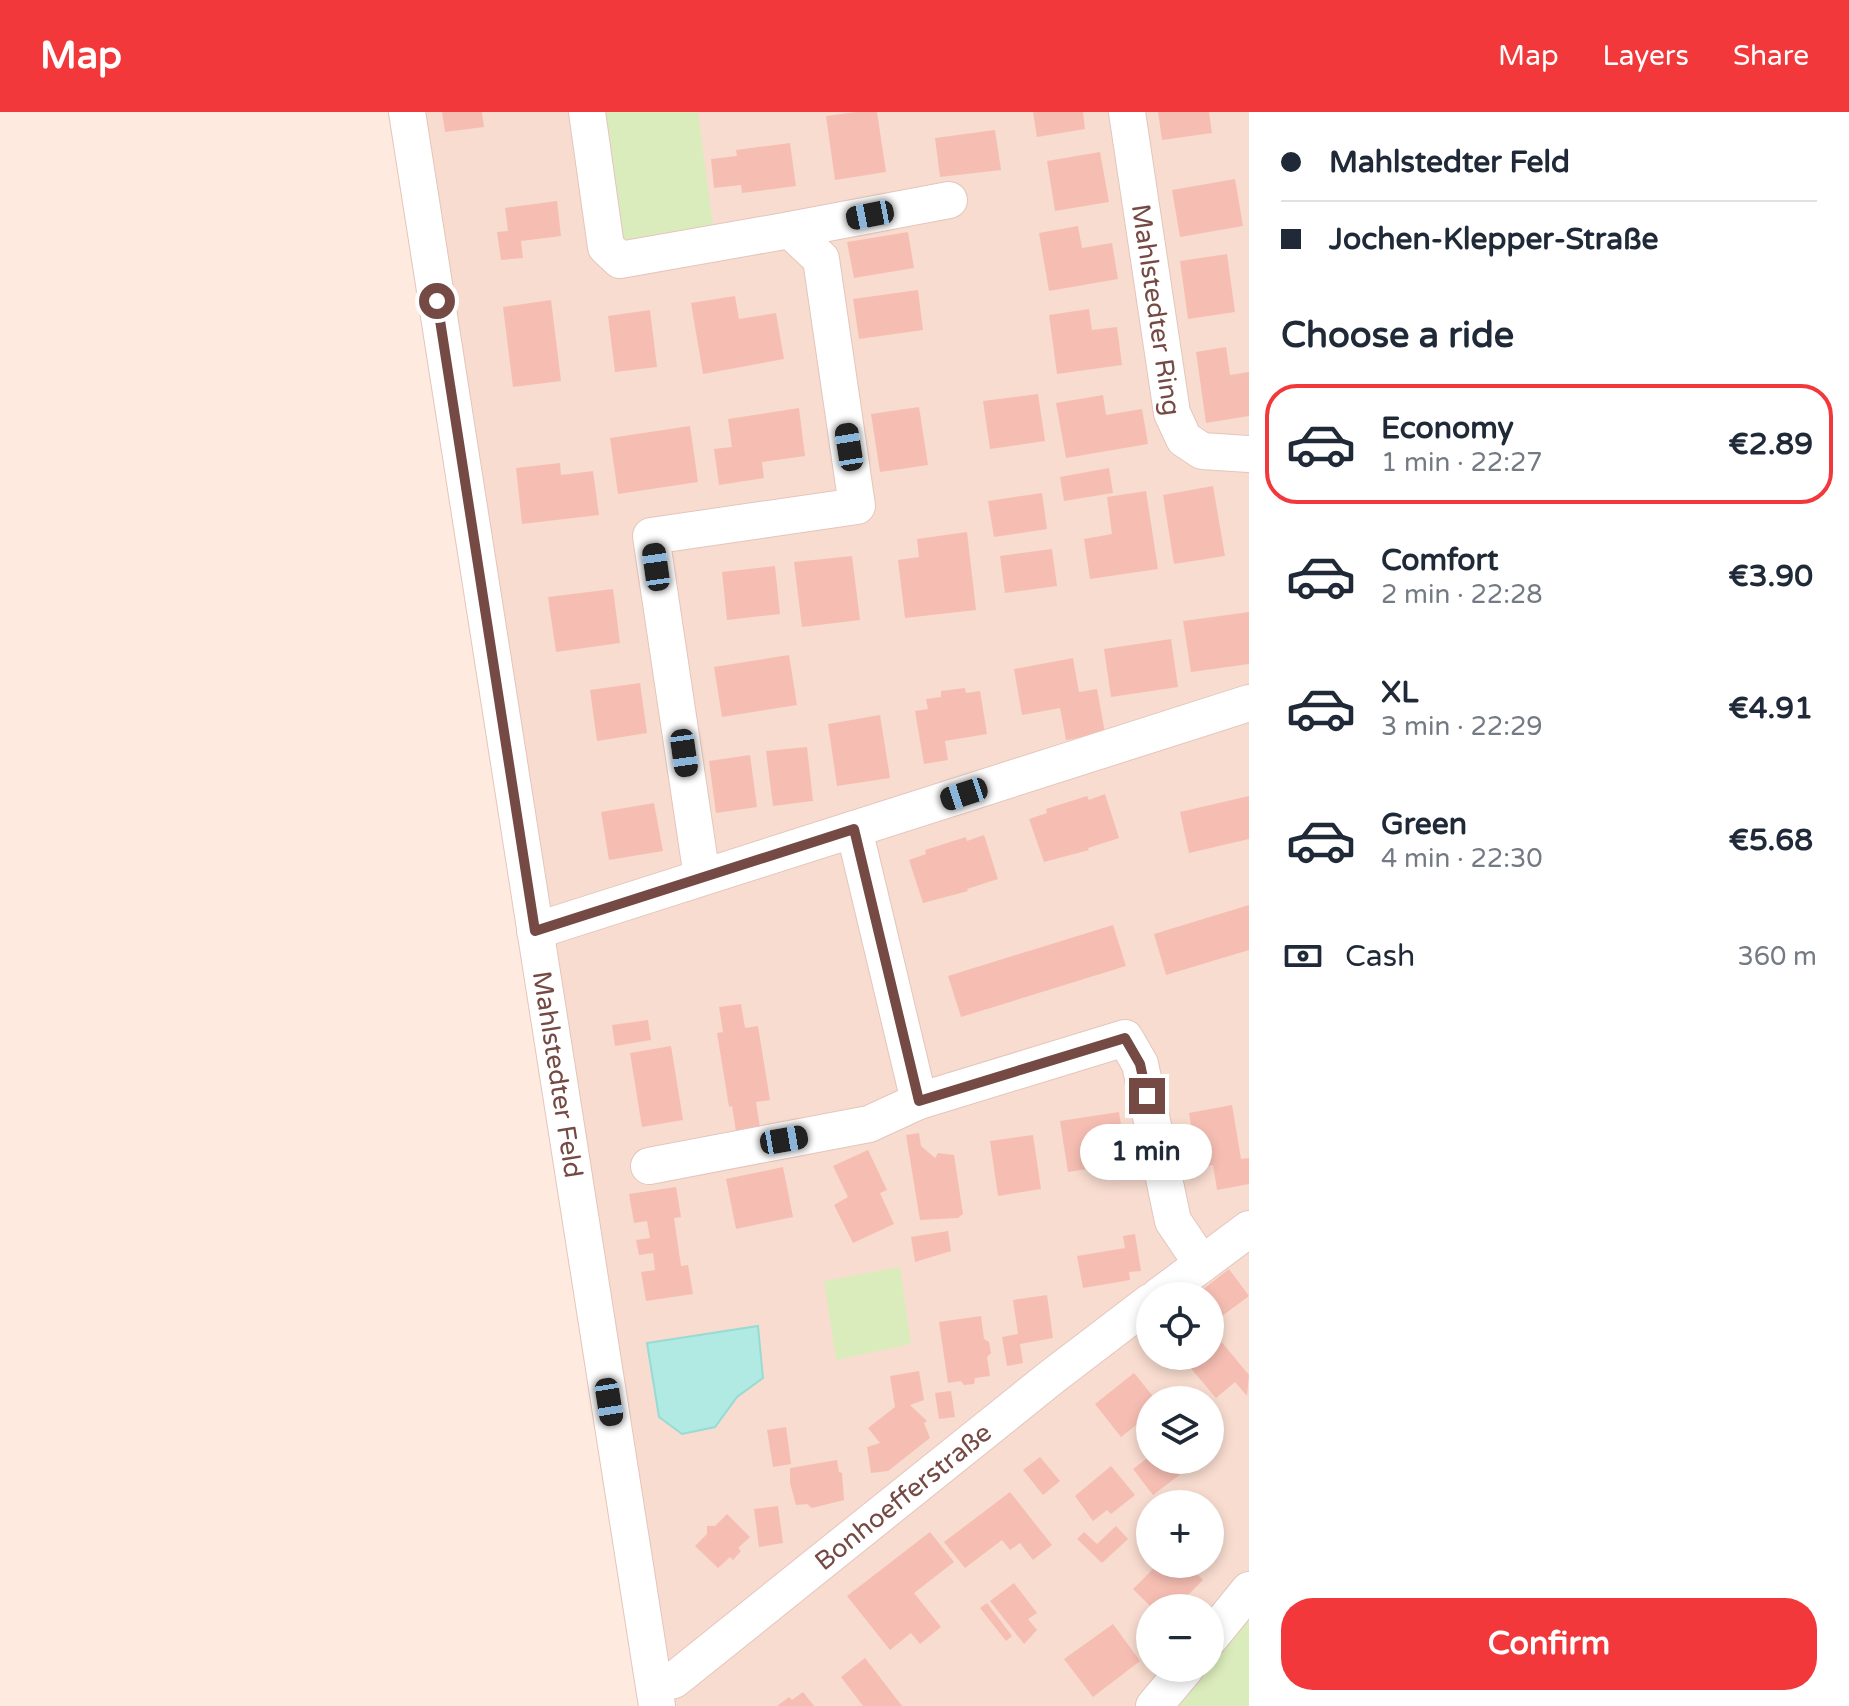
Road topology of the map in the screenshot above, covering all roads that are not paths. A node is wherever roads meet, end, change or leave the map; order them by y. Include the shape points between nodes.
1 (407, 112) edge
2 (587, 112) edge
3 (1127, 112) edge
4 (949, 200) dead end
5 (790, 230) junction
6 (1249, 454) edge
7 (1249, 703) edge
8 (854, 829) junction
9 (702, 877) junction
10 (535, 931) junction
11 (919, 1101) junction
12 (649, 1166) dead end
13 (1249, 1229) edge
14 (1202, 1264) junction
15 (1178, 1282) edge
16 (1136, 1313) edge
17 (1249, 1590) edge
18 (1224, 1621) edge
19 (1174, 1682) edge
20 (656, 1695) edge
21 (1154, 1706) edge

1 - 10 street, Mahlstedter Feld
2 - 5 street via 606,247 620,260
3 - 6 street, Mahlstedter Ring via 1172,413 1184,439 1202,451
4 - 5 street
5 - 9 street via 821,259 857,506 651,536
7 - 8 street
8 - 9 street
8 - 11 street
9 - 10 street
10 - 20 street, Mahlstedter Feld
11 - 12 street via 869,1124
11 - 14 street via 1125,1038 1140,1064 1173,1221
13 - 14 street
14 - 15 street
16 - 20 street, Bonhoefferstraße
17 - 18 street
19 - 21 street

